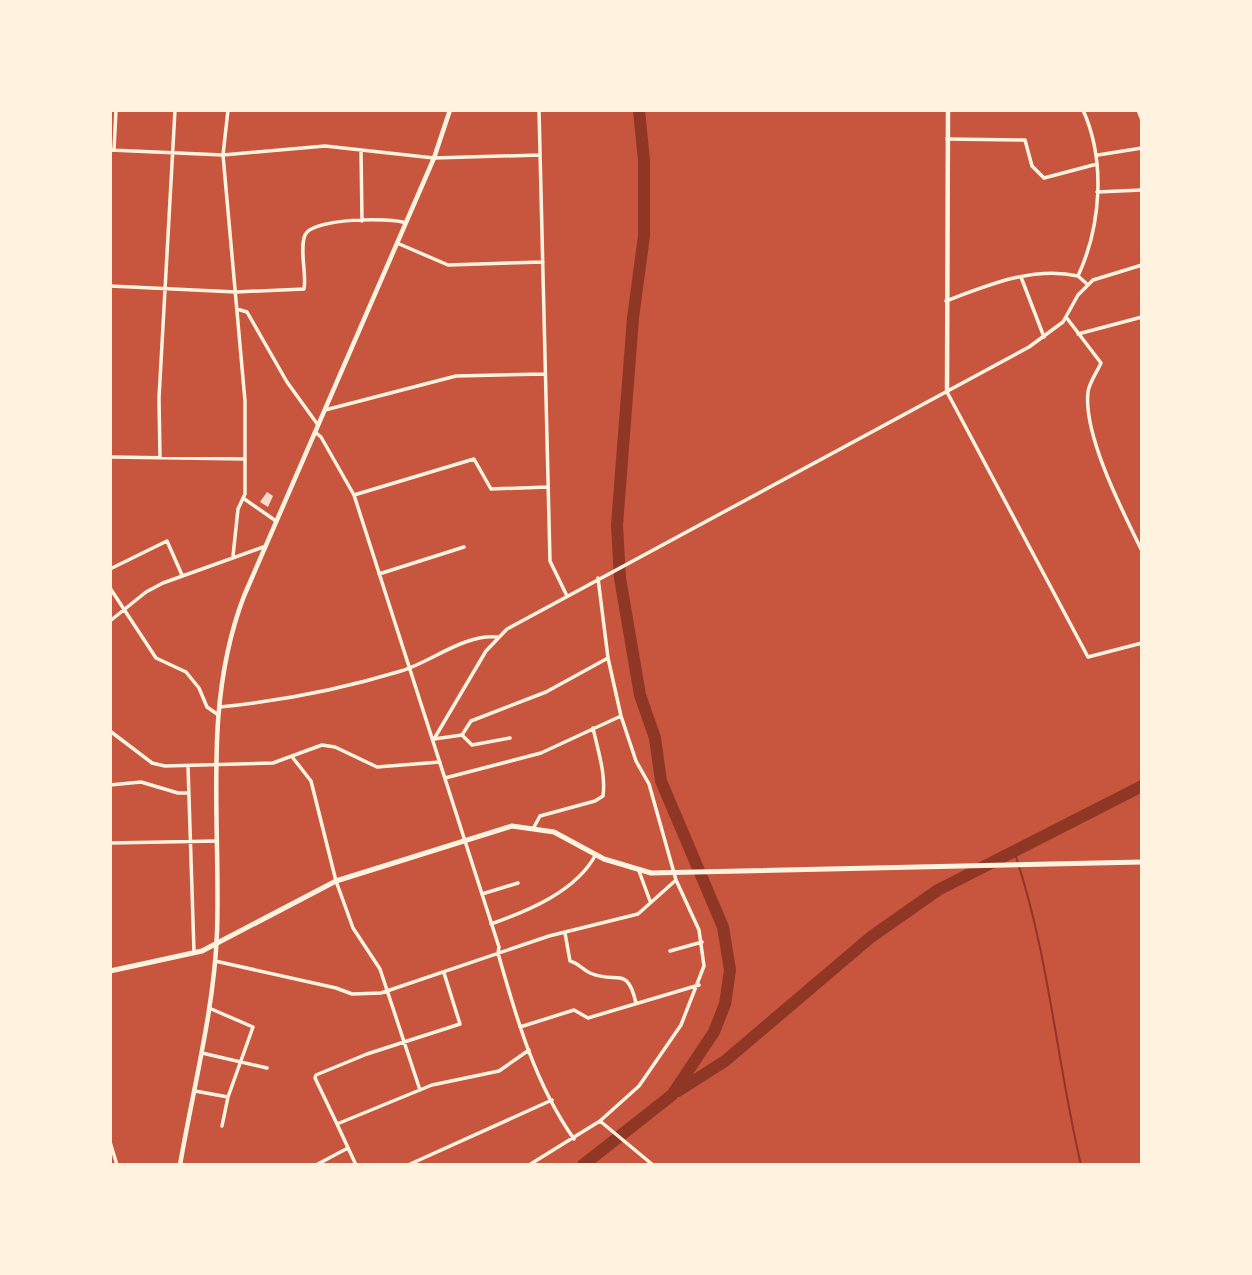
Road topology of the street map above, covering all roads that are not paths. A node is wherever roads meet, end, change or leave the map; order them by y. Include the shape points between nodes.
1 (116, 110) edge
2 (175, 110) edge
3 (228, 110) edge
4 (450, 110) edge
5 (539, 110) edge
6 (948, 110) edge
7 (1083, 110) edge
8 (1138, 110) edge
9 (1142, 120) edge
10 (947, 139) junction
11 (1142, 148) edge
12 (112, 150) edge
13 (360, 150) junction
14 (173, 153) junction
15 (223, 155) junction
16 (540, 155) junction
17 (1098, 155) junction
18 (434, 158) junction
19 (1097, 164) junction
20 (1142, 190) edge
21 (1097, 191) junction
22 (362, 221) junction
23 (406, 223) junction
24 (397, 243) junction
25 (542, 262) junction
26 (1142, 265) edge
27 (1021, 276) junction
28 (1078, 276) junction
29 (1087, 285) junction
30 (110, 286) edge
31 (166, 289) junction
32 (236, 292) junction
33 (946, 301) junction
34 (237, 309) junction
35 (1066, 317) junction
36 (1142, 317) edge
37 (1078, 334) junction
38 (1044, 337) junction
39 (545, 374) junction
40 (947, 392) junction
41 (325, 410) junction
42 (318, 425) junction
43 (315, 432) junction
44 (110, 457) edge
45 (160, 458) junction
46 (245, 459) junction
47 (548, 487) junction
48 (354, 495) junction
49 (243, 498) junction
50 (276, 521) junction
51 (266, 546) junction
52 (464, 547) dead end
53 (1142, 551) edge
54 (233, 556) junction
55 (110, 569) edge
56 (379, 574) junction
57 (182, 575) junction
58 (598, 579) junction
59 (110, 588) edge
60 (567, 596) junction
61 (124, 609) junction
62 (110, 621) edge
63 (497, 637) junction
64 (1142, 643) edge
65 (608, 658) junction
66 (410, 667) junction
67 (218, 707) junction
68 (217, 714) junction
69 (621, 716) junction
70 (593, 729) junction
71 (110, 731) edge
72 (463, 735) junction
73 (510, 738) dead end
74 (434, 739) junction
75 (293, 758) junction
76 (440, 762) junction
77 (217, 764) junction
78 (188, 766) junction
79 (445, 778) junction
80 (110, 785) edge
81 (189, 793) junction
82 (534, 827) junction
83 (190, 841) junction
84 (217, 841) junction
85 (465, 841) junction
86 (110, 843) edge
87 (596, 854) junction
88 (1142, 862) edge
89 (639, 871) junction
90 (676, 877) junction
91 (336, 881) junction
92 (518, 883) dead end
93 (482, 894) junction
94 (650, 901) junction
95 (491, 924) junction
96 (565, 932) junction
97 (702, 942) junction
98 (216, 945) junction
99 (670, 951) dead end
100 (194, 953) junction
101 (498, 953) junction
102 (215, 961) junction
103 (110, 971) edge
104 (444, 973) junction
105 (699, 985) junction
106 (387, 991) junction
107 (636, 1003) junction
108 (208, 1007) junction
109 (520, 1027) junction
110 (404, 1042) junction
111 (528, 1050) junction
112 (200, 1052) junction
113 (239, 1064) junction
114 (267, 1068) dead end
115 (193, 1090) junction
116 (420, 1090) junction
117 (228, 1097) junction
118 (552, 1100) junction
119 (601, 1121) junction
120 (337, 1124) junction
121 (222, 1126) dead end
122 (574, 1139) junction
123 (110, 1142) edge
124 (348, 1148) junction
125 (117, 1165) edge
126 (180, 1165) edge
127 (316, 1165) edge
128 (356, 1165) edge
129 (408, 1165) edge
130 (529, 1165) edge
131 (653, 1165) edge

1 - 12 street
2 - 14 street
3 - 15 street
4 - 18 street
5 - 16 street
6 - 10 street
7 - 17 street
8 - 9 street
10 - 19 street via 1026,140 1032,166 1044,178
10 - 33 street
11 - 17 street
12 - 14 street
13 - 15 street via 319,146
13 - 18 street
13 - 22 street
14 - 15 street
14 - 31 street
15 - 32 street
16 - 18 street
16 - 25 street
17 - 19 street
18 - 23 street
19 - 21 street
20 - 21 street
21 - 28 street via 1090,250
22 - 23 street
22 - 32 street via 336,222 307,231 304,289
23 - 24 street
24 - 25 street via 449,265
24 - 41 street
25 - 39 street
26 - 29 street via 1109,273
27 - 28 street via 1060,272
27 - 33 street
27 - 38 street
28 - 29 street
29 - 35 street
30 - 31 street
31 - 32 street
31 - 45 street
32 - 34 street
33 - 40 street
34 - 42 street via 247,312
34 - 46 street
35 - 37 street
35 - 38 street
36 - 37 street
37 - 53 street via 1101,363 1088,391 1090,425
38 - 40 street
39 - 41 street via 456,376
39 - 47 street
40 - 58 street
40 - 64 street via 1088,657
41 - 42 street
42 - 43 street
43 - 48 street
43 - 50 street
44 - 45 street
45 - 46 street
46 - 49 street
47 - 48 street via 491,489 474,458
47 - 60 street via 551,565
48 - 56 street
49 - 50 street
49 - 54 street
50 - 51 street
51 - 54 street
51 - 67 street via 225,653
52 - 56 street
54 - 57 street
55 - 57 street via 167,541
56 - 66 street
57 - 61 street via 146,592
58 - 60 street
58 - 65 street
59 - 61 street
60 - 63 street
61 - 62 street
61 - 68 street via 156,658 186,672 207,707
63 - 66 street via 468,642
63 - 74 street
65 - 69 street
65 - 72 street via 546,692 471,721
66 - 67 street via 318,692
66 - 74 street
67 - 68 street
68 - 77 street
69 - 70 street
69 - 90 street via 649,784
70 - 79 street via 541,753
70 - 82 street via 604,773 603,796 540,816
71 - 78 street via 158,765
72 - 73 street via 472,745
72 - 74 street
74 - 76 street
75 - 76 street via 322,745 377,766
75 - 77 street via 255,765
75 - 91 street via 311,781
76 - 79 street
77 - 78 street
77 - 84 street
78 - 81 street
79 - 85 street
80 - 81 street via 141,782
81 - 83 street
82 - 85 main road via 512,826
82 - 87 main road
83 - 84 street
83 - 86 street
83 - 100 street
84 - 98 street
85 - 91 main road
85 - 93 street
87 - 89 main road
87 - 95 street via 581,876 552,898
88 - 90 main road via 687,873
89 - 90 main road
89 - 94 street
90 - 94 street
90 - 97 street
91 - 98 main road
91 - 106 street via 353,928 380,969
92 - 93 street
93 - 95 street
94 - 96 street via 638,914
95 - 101 street
96 - 101 street
96 - 107 street via 570,961 593,974 627,979
97 - 99 street
97 - 105 street via 704,966
98 - 100 main road
98 - 102 street
100 - 103 main road
101 - 104 street
101 - 109 street
102 - 106 street via 352,994
102 - 108 street
104 - 106 street
104 - 110 street via 460,1024
105 - 107 street
105 - 119 street via 659,1060 629,1097
106 - 110 street
107 - 109 street via 589,1018 574,1010
108 - 112 street
108 - 113 street via 253,1027
109 - 111 street
110 - 116 street
110 - 120 street via 316,1075
111 - 116 street via 499,1071
111 - 118 street
112 - 113 street
112 - 115 street
113 - 114 street
113 - 117 street
115 - 117 street
115 - 126 street
116 - 120 street
117 - 121 street
118 - 122 street
118 - 129 street
119 - 122 street
119 - 131 street
120 - 124 street
122 - 130 street
123 - 125 street
124 - 127 street
124 - 128 street

